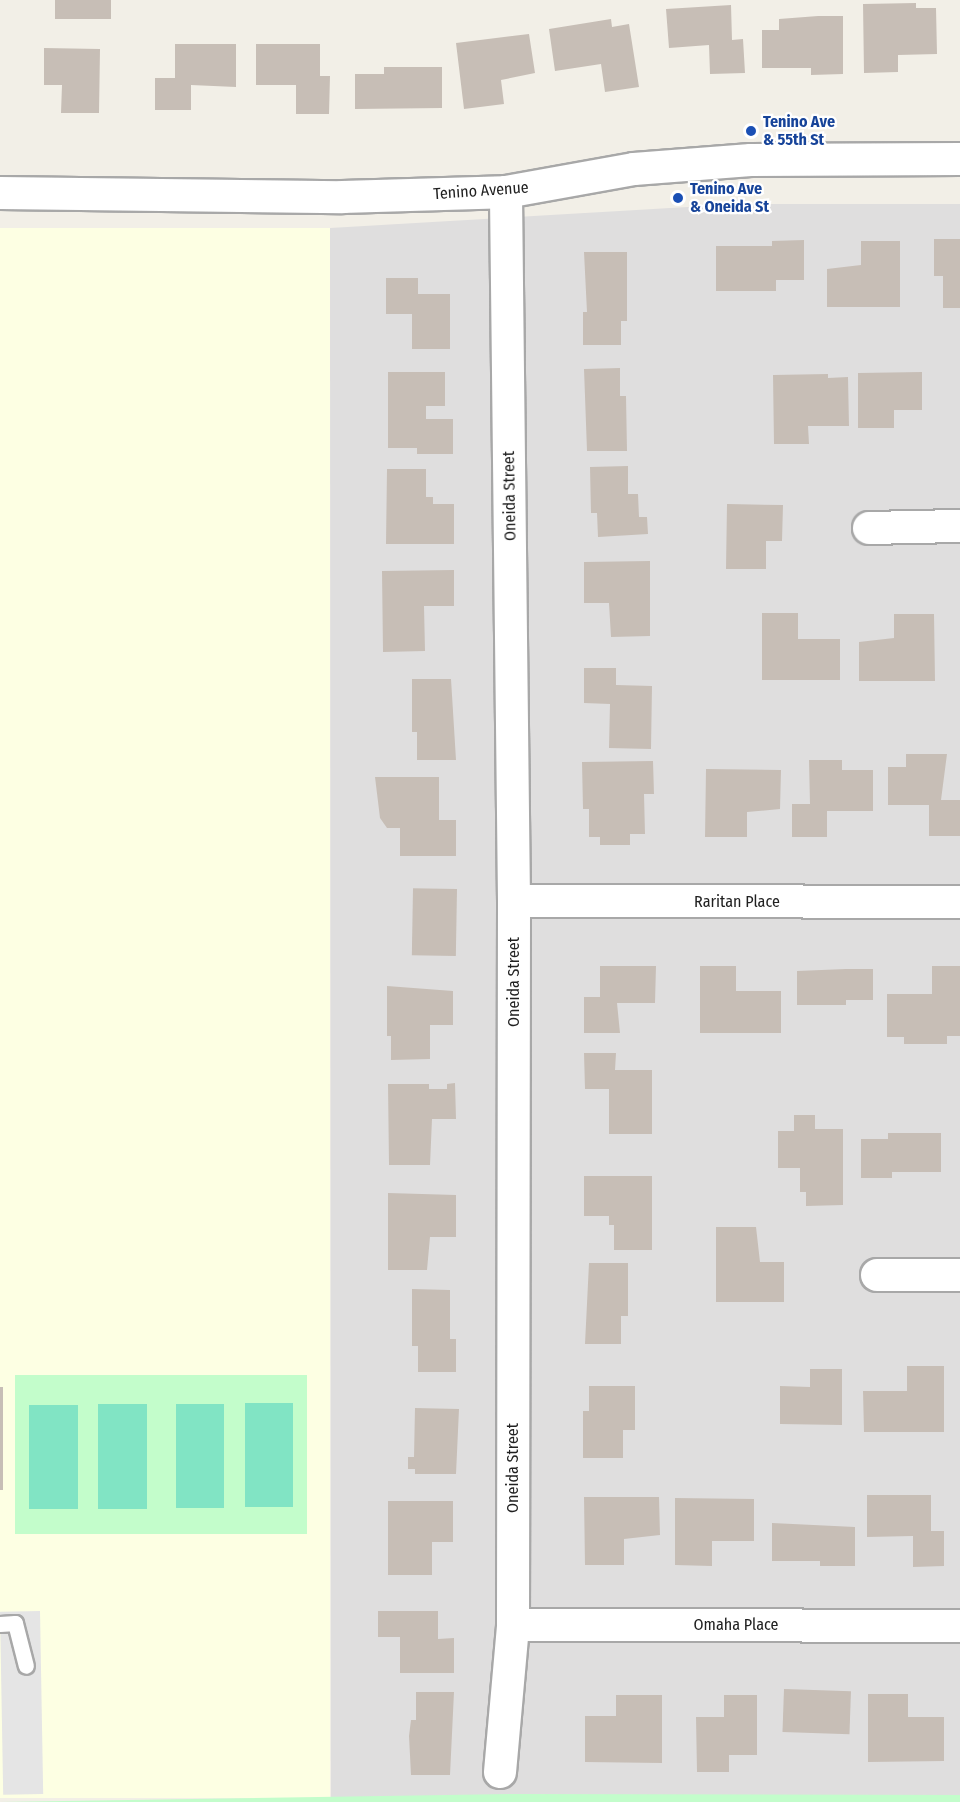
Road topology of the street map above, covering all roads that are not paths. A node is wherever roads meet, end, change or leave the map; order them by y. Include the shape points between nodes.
1 (960, 159) edge
2 (506, 192) junction
3 (0, 194) edge
4 (960, 526) edge
5 (869, 528) dead end
6 (514, 901) junction
7 (960, 902) edge
8 (877, 1275) dead end
9 (960, 1275) edge
10 (0, 1624) edge
11 (513, 1625) junction
12 (960, 1626) edge
13 (26, 1666) dead end
14 (500, 1772) dead end

1 - 2 street, Tenino Avenue via 751,160 634,169
2 - 3 street, Tenino Avenue via 342,197
2 - 6 street, Oneida Street
4 - 5 street
6 - 7 street, Raritan Place
6 - 11 street, Oneida Street
8 - 9 street
10 - 13 lane via 15,1623
11 - 12 street, Omaha Place
11 - 14 street, Oneida Street

